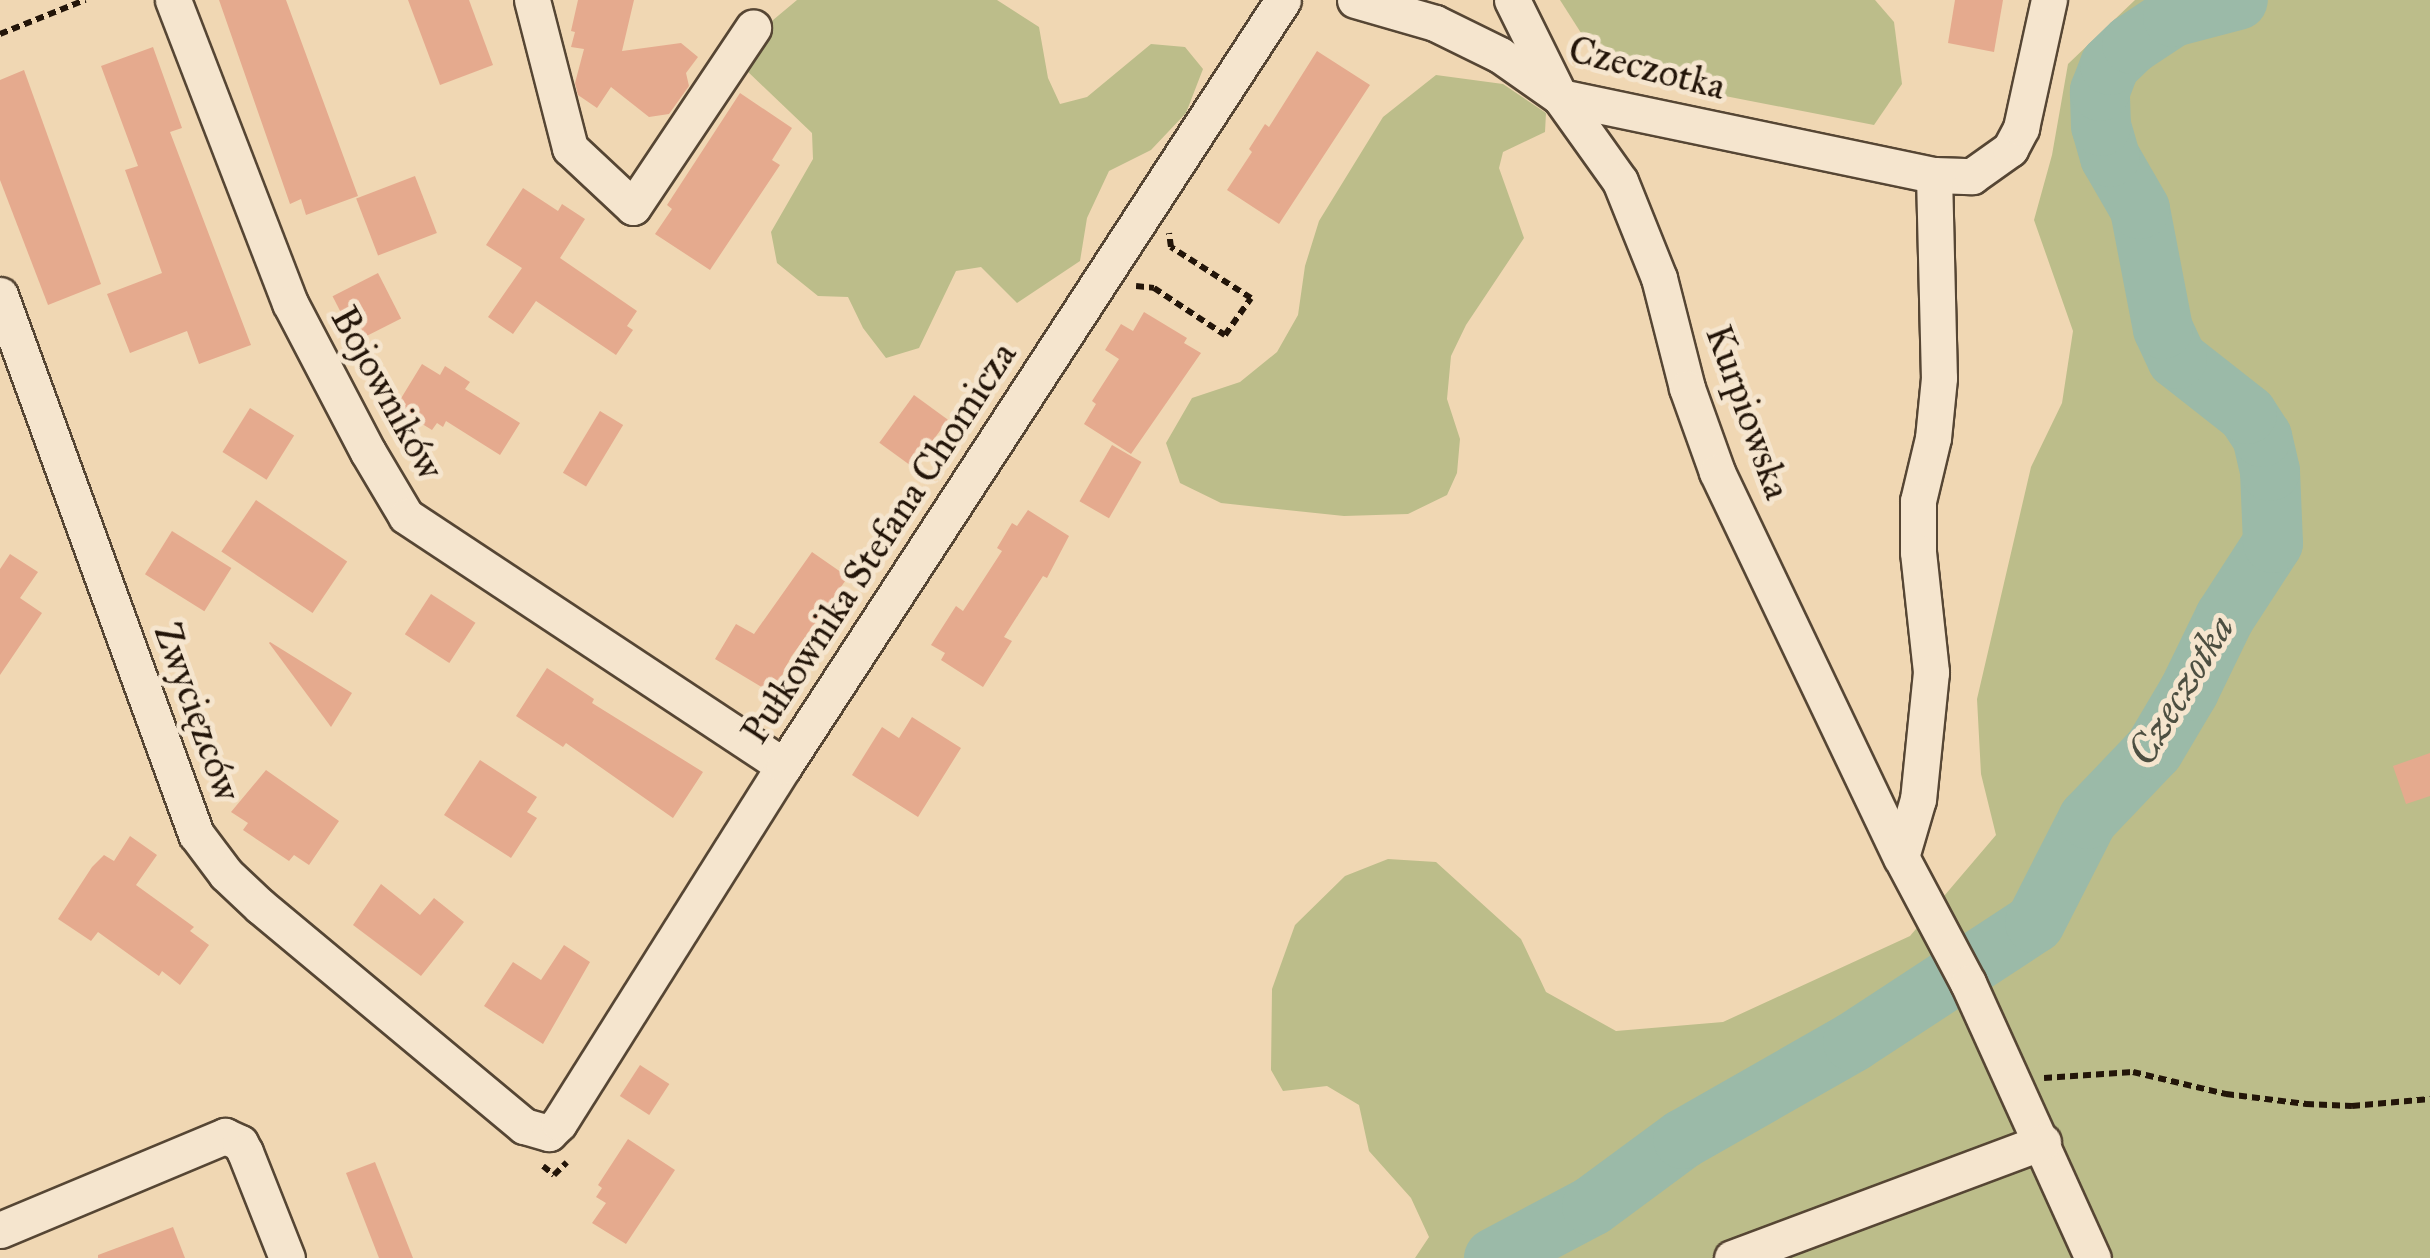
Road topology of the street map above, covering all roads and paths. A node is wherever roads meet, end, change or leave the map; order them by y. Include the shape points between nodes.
1 (85, 0) edge
2 (173, 0) edge
3 (532, 0) edge
4 (1283, 0) edge
5 (1355, 0) edge
6 (1512, 0) edge
7 (2050, 0) edge
8 (752, 28) dead end
9 (0, 34) edge
10 (1560, 97) junction
11 (1934, 175) junction
12 (1168, 224) dead end
13 (1123, 290) dead end
14 (0, 295) edge
15 (784, 766) junction
16 (1902, 857) junction
17 (2013, 1078) junction
18 (2430, 1098) edge
19 (2044, 1142) junction
20 (554, 1149) joint
21 (0, 1230) edge
22 (286, 1258) edge
23 (1732, 1258) edge
24 (2093, 1258) edge

1 - 9 path
2 - 15 street, Bojowników via 290,303 406,516
3 - 8 street via 570,148 632,207
4 - 15 street, Pułkownika Stefana Chomicza
5 - 10 street, Czeczotka via 1435,23 1500,55
6 - 10 street, Kurpiowska
7 - 11 street, Czeczotka via 2021,128 2010,149 1972,176
10 - 11 street, Czeczotka
10 - 16 street, Kurpiowska via 1620,181 1658,278 1717,472
11 - 16 street via 1938,378 1918,501 1931,672 1918,799
12 - 13 path via 1171,247 1251,298 1225,335 1154,288
14 - 20 street, Zwycięzców via 196,834 260,906
15 - 20 street, Pułkownika Stefana Chomicza via 559,1123
16 - 17 street, Kurpiowska
17 - 18 path via 2132,1072 2306,1104
17 - 19 street, Kurpiowska
19 - 23 street
19 - 24 street, Kurpiowska
21 - 22 street via 225,1136 240,1142

